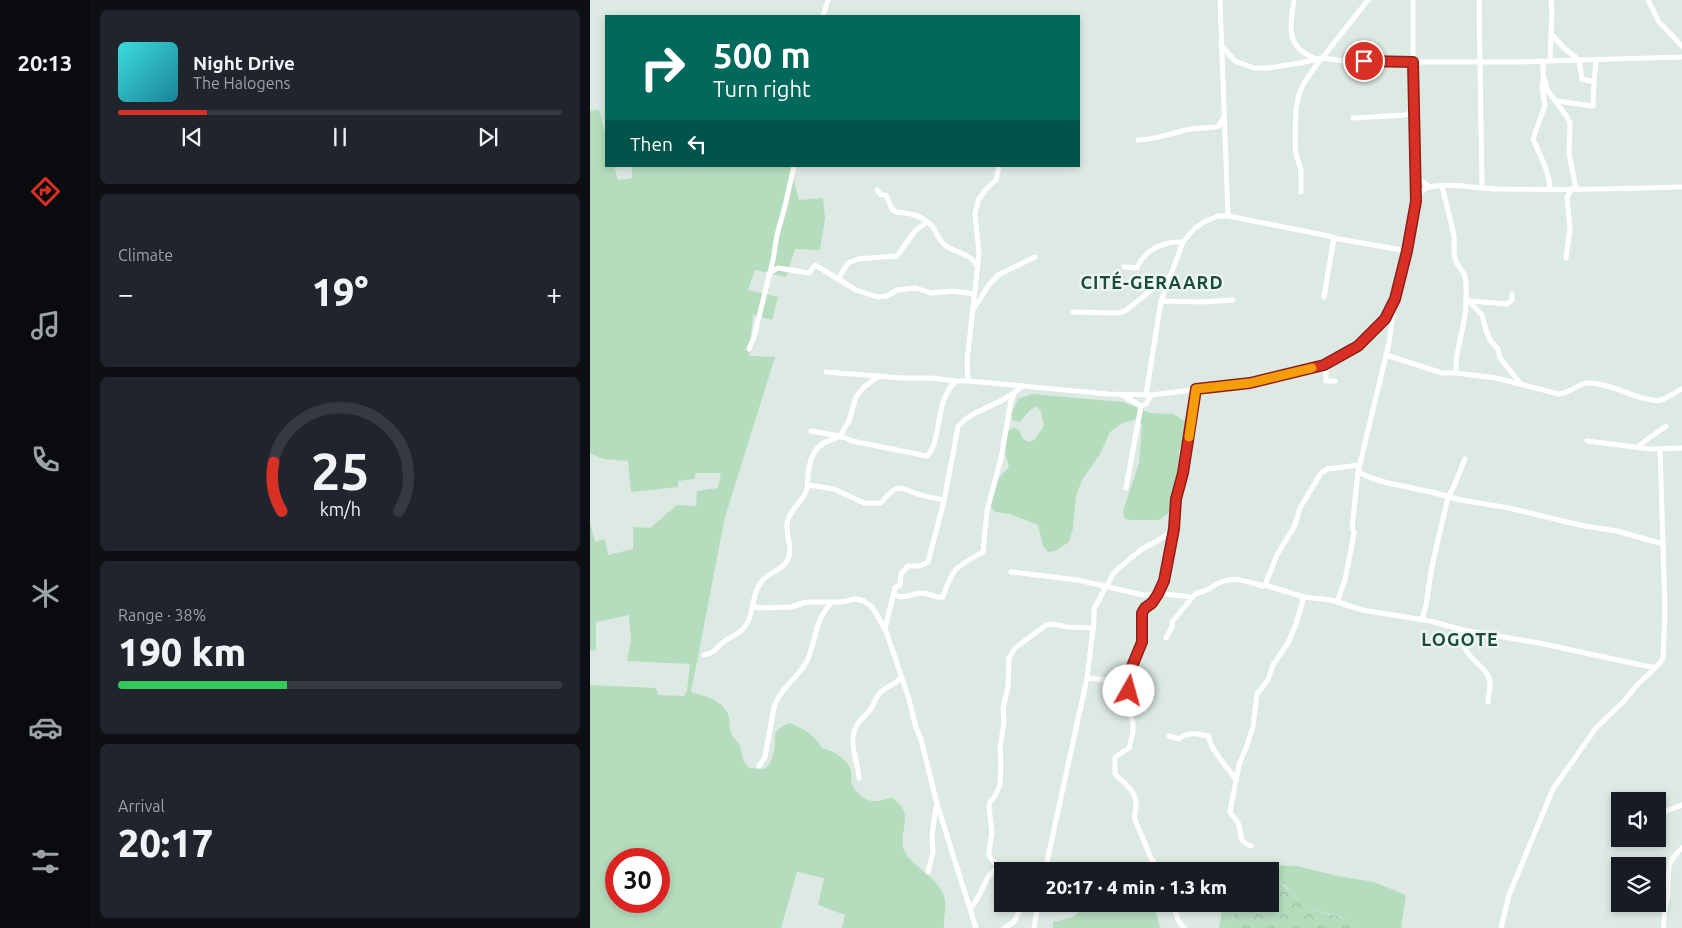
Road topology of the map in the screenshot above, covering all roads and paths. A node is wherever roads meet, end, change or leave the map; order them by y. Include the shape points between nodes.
1 (828, 0) edge
2 (1220, 0) edge
3 (1294, 0) edge
4 (1368, 0) edge
5 (1413, 0) edge
6 (1479, 0) edge
7 (1551, 0) edge
8 (1648, 0) edge
9 (823, 15) edge
10 (1552, 35) junction
11 (1221, 45) junction
12 (1682, 46) edge
13 (1320, 58) junction
14 (1682, 58) edge
15 (1550, 60) junction
16 (1579, 60) junction
17 (1596, 60) junction
18 (1543, 61) junction
19 (1413, 62) junction
20 (1480, 62) junction
21 (1543, 75) junction
22 (1594, 82) junction
23 (1556, 101) junction
24 (1413, 112) junction
25 (1224, 116) junction
26 (1354, 118) dead end
27 (1138, 140) dead end
28 (794, 167) edge
29 (1000, 167) edge
30 (1416, 177) junction
31 (1442, 186) junction
32 (1430, 187) junction
33 (1482, 187) junction
34 (1682, 187) edge
35 (1550, 188) junction
36 (1558, 189) junction
37 (1574, 189) junction
38 (877, 190) dead end
39 (1302, 192) dead end
40 (1567, 197) junction
41 (1416, 201) junction
42 (1228, 216) junction
43 (927, 222) junction
44 (1334, 238) junction
45 (1183, 242) junction
46 (1407, 251) junction
47 (1035, 257) dead end
48 (1566, 258) dead end
49 (978, 266) junction
50 (1124, 267) dead end
51 (770, 272) junction
52 (1170, 276) junction
53 (838, 279) junction
54 (974, 294) junction
55 (1512, 294) dead end
56 (1324, 297) dead end
57 (1395, 299) junction
58 (1234, 300) dead end
59 (1161, 301) junction
60 (1468, 301) junction
61 (972, 311) junction
62 (1074, 312) dead end
63 (749, 349) dead end
64 (1386, 354) junction
65 (1326, 364) junction
66 (826, 372) dead end
67 (1456, 373) junction
68 (880, 376) junction
69 (968, 381) junction
70 (1335, 381) dead end
71 (956, 382) junction
72 (1520, 384) junction
73 (1022, 386) junction
74 (1196, 389) junction
75 (1682, 389) edge
76 (1015, 394) junction
77 (1122, 395) junction
78 (1148, 395) junction
79 (1141, 406) junction
80 (1666, 426) dead end
81 (811, 431) dead end
82 (840, 436) junction
83 (1588, 442) dead end
84 (1637, 447) junction
85 (1682, 448) edge
86 (1660, 449) junction
87 (1465, 460) dead end
88 (1360, 466) junction
89 (1358, 472) junction
90 (808, 485) junction
91 (1126, 488) dead end
92 (1448, 497) junction
93 (944, 501) junction
94 (1174, 529) junction
95 (1664, 544) junction
96 (1010, 572) dead end
97 (1265, 585) junction
98 (1106, 586) junction
99 (1158, 594) junction
100 (894, 595) junction
101 (1192, 597) junction
102 (1304, 597) junction
103 (832, 602) junction
104 (1338, 602) junction
105 (753, 605) junction
106 (1422, 620) junction
107 (885, 628) junction
108 (1094, 628) junction
109 (1463, 630) junction
110 (1166, 638) dead end
111 (704, 655) dead end
112 (1655, 668) junction
113 (901, 677) junction
114 (1087, 678) junction
115 (1126, 681) junction
116 (1488, 702) dead end
117 (1169, 736) dead end
118 (759, 766) dead end
119 (859, 778) dead end
120 (1236, 780) junction
121 (937, 804) junction
122 (1682, 805) edge
123 (1666, 811) edge
124 (1251, 846) dead end
125 (1682, 848) edge
126 (1047, 862) edge
127 (1154, 862) edge
128 (928, 872) dead end
129 (971, 908) junction
130 (1019, 912) edge
131 (1037, 912) edge
132 (1176, 912) edge
133 (976, 928) edge
134 (1004, 928) edge
135 (1034, 928) edge
136 (1184, 928) edge
137 (1501, 928) edge
138 (1664, 928) edge

1 - 9 street
2 - 11 street
3 - 13 street via 1291,35 1305,54
4 - 13 street
5 - 19 street
6 - 20 street
7 - 10 street
8 - 12 street via 1659,22
10 - 15 street
10 - 16 street
11 - 13 street via 1232,59 1254,68 1277,68
11 - 25 street
13 - 19 street via 1352,62
13 - 39 street via 1301,89 1296,109 1295,143
14 - 17 street
15 - 16 street
15 - 18 street
16 - 17 street
16 - 22 street via 1582,79
17 - 22 street
18 - 20 street
18 - 21 street
19 - 20 street
19 - 24 street
20 - 33 street
21 - 23 street via 1548,91
21 - 35 street via 1545,105 1533,139 1550,179
22 - 23 street via 1593,106
23 - 37 street via 1570,123 1569,153
24 - 26 street
24 - 30 street
25 - 27 street via 1219,126
25 - 42 street
28 - 51 street
29 - 49 street via 996,180 978,201 975,214
30 - 32 street
30 - 41 street
31 - 32 street
31 - 33 street
31 - 60 street via 1454,235 1454,257 1466,278
32 - 41 street via 1420,193
33 - 35 street
34 - 37 street
35 - 36 street
36 - 37 street
36 - 40 street
37 - 40 street
38 - 43 street via 886,195 896,212 910,212
40 - 48 street via 1570,229
41 - 46 street
42 - 44 street
42 - 45 street via 1204,222
43 - 49 street via 945,245 974,259
43 - 53 street via 915,231 897,256 858,259 848,263
44 - 46 street
44 - 56 street
45 - 50 street via 1164,243 1147,254 1137,268
45 - 52 street
46 - 57 street
47 - 61 street via 998,275
49 - 54 street
51 - 53 street via 778,268 808,272 815,265
51 - 63 street
52 - 59 street
52 - 62 street via 1117,313
53 - 54 street via 877,297 887,296 896,290 916,288 931,293 953,291
54 - 61 street
55 - 60 street via 1512,300 1507,304
57 - 64 street
57 - 65 street via 1385,319 1374,331 1358,346
58 - 59 street
59 - 78 street
60 - 67 street
60 - 72 street via 1482,315 1490,340
61 - 69 street
64 - 67 street via 1442,373
64 - 88 street
65 - 70 street via 1326,381
65 - 74 street via 1250,383
66 - 68 street
67 - 72 street
68 - 71 street
68 - 82 street via 856,397 849,421
69 - 71 street
69 - 73 street
71 - 82 street via 946,393 934,444 927,456
72 - 75 street via 1559,394 1582,384 1601,384 1656,400
73 - 76 street
73 - 77 street
74 - 78 street
74 - 94 street via 1176,499
76 - 93 street via 964,419 958,427
76 - 100 street via 987,511 983,552 955,570 943,597 924,593 908,597
77 - 78 street
77 - 79 street
78 - 79 street via 1146,404
79 - 91 street
80 - 84 street
81 - 82 street
82 - 90 street via 824,442 813,453 808,468
83 - 84 street
84 - 86 street
85 - 86 street
86 - 95 street
87 - 92 street
88 - 89 street
88 - 97 street via 1328,469 1321,473 1300,508
89 - 92 street via 1388,483
89 - 104 street via 1353,539
90 - 93 street via 834,490 864,503 881,503 891,491 899,488
90 - 105 street via 787,520 790,546 787,562 766,575 756,589
92 - 95 street
92 - 106 street
93 - 100 street via 928,562 908,566 901,574
94 - 98 street via 1118,568
94 - 99 street via 1164,581
95 - 112 street via 1663,659
96 - 98 street
97 - 101 street via 1233,578
97 - 102 street
98 - 99 street via 1142,595
98 - 108 street via 1094,609
99 - 101 street
99 - 115 street via 1144,610 1142,642
100 - 107 street
101 - 110 street via 1172,622
102 - 104 street
102 - 120 street via 1288,643 1258,694 1253,727
103 - 105 street via 807,602 791,607 759,608
103 - 107 street via 864,601
103 - 118 street via 821,618 804,666 776,700 765,757
104 - 106 street via 1362,610
105 - 111 street via 745,628 712,653
106 - 109 street
107 - 113 street
108 - 114 street
108 - 129 street via 1046,625 1010,655 1003,708 999,789 989,807 992,832 989,856 997,866
109 - 112 street
109 - 116 street via 1464,646 1490,679
112 - 137 street via 1596,728 1553,789 1509,895
113 - 119 street via 896,684 881,692 856,725 852,741
113 - 121 street
114 - 115 street via 1118,683
114 - 126 street
115 - 127 street via 1133,732 1129,748 1115,757 1115,774 1132,791 1136,803 1135,820
117 - 120 street via 1179,739 1191,733 1209,736 1212,747
120 - 124 street via 1230,812 1239,824 1242,840
121 - 128 street
121 - 129 street
122 - 123 street
125 - 138 street via 1671,862 1668,874
129 - 133 street
130 - 134 street via 1014,922
131 - 135 street
132 - 136 street

